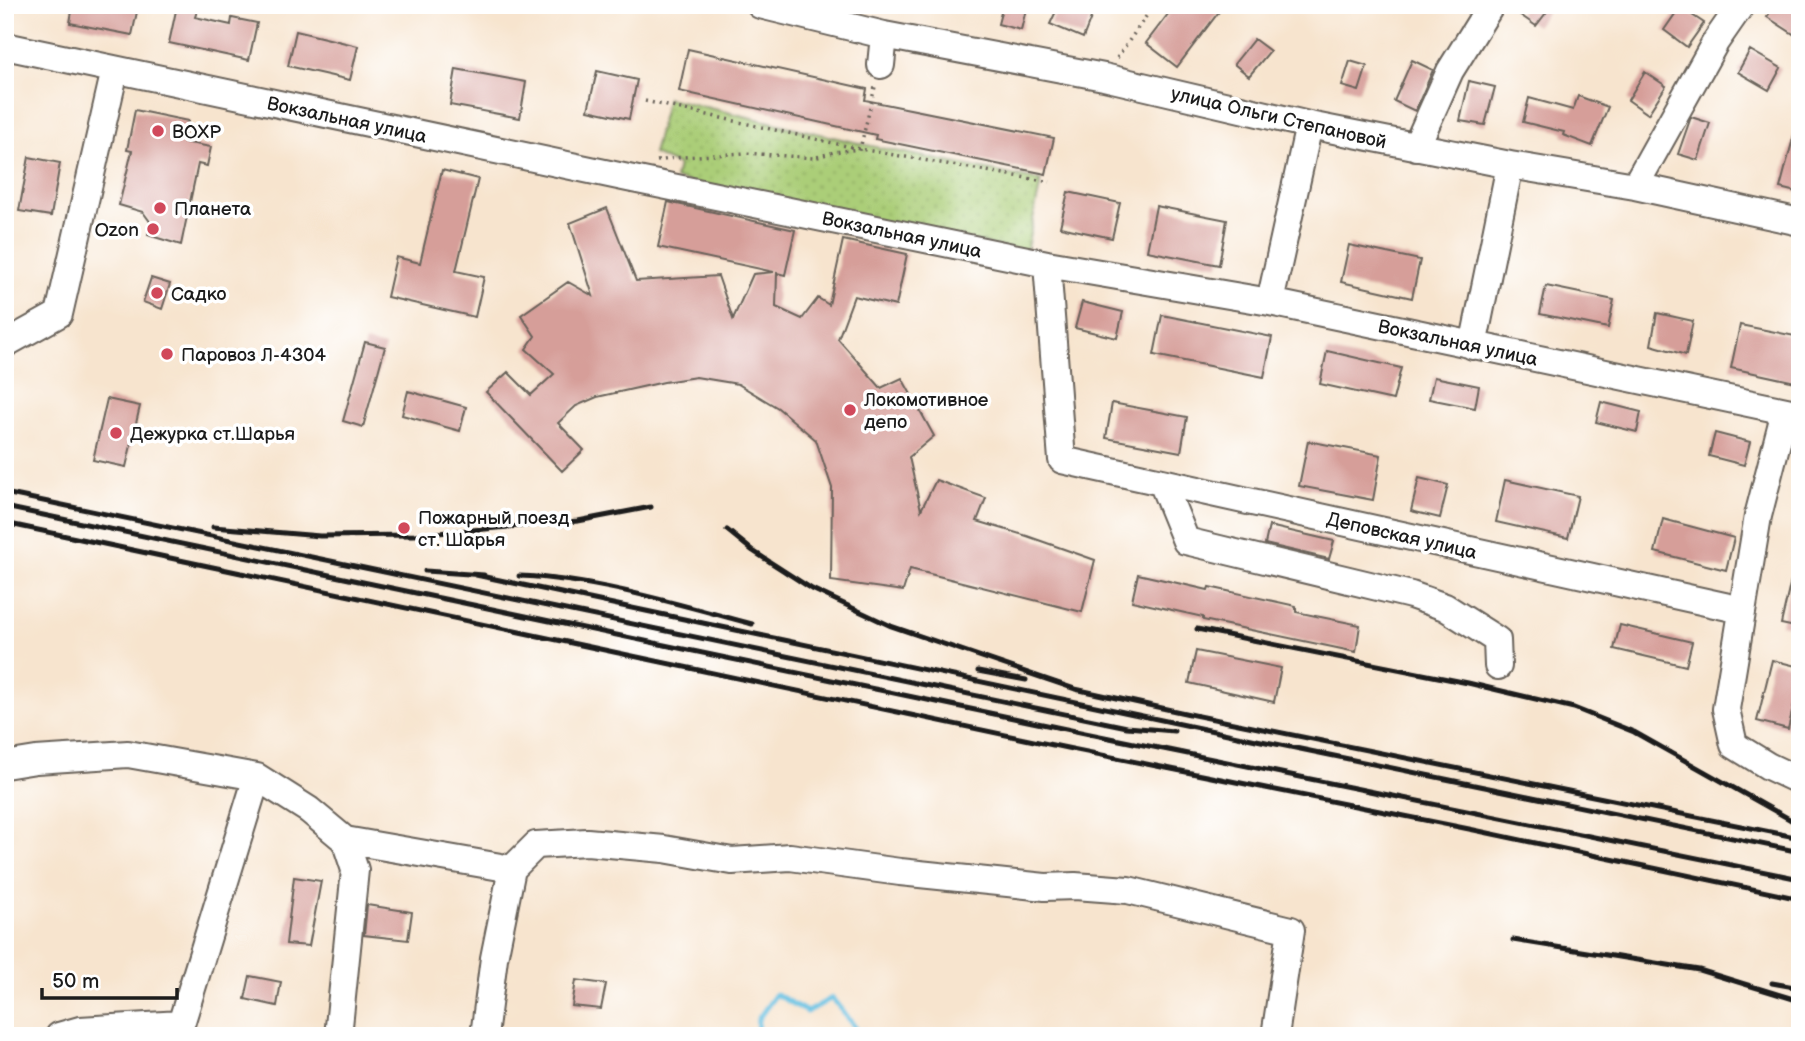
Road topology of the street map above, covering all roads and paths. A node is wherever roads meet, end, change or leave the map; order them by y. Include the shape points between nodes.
1 (760, 5) edge
2 (1154, 5) edge
3 (1491, 5) edge
4 (1741, 5) edge
5 (884, 35) junction
6 (5, 46) edge
7 (881, 65) joint
8 (115, 70) junction
9 (1104, 77) junction
10 (646, 101) dead end
11 (1309, 125) junction
12 (1416, 147) junction
13 (860, 149) junction
14 (657, 161) dead end
15 (1510, 165) junction
16 (1051, 182) dead end
17 (1635, 186) junction
18 (1800, 222) edge
19 (1047, 264) junction
20 (1270, 302) junction
21 (5, 344) edge
22 (1473, 346) junction
23 (1792, 413) edge
24 (1162, 482) junction
25 (1742, 610) junction
26 (1498, 666) dead end
27 (5, 765) edge
28 (257, 777) junction
29 (1800, 781) edge
30 (345, 840) junction
31 (512, 869) junction
32 (59, 1036) edge
33 (338, 1036) edge
34 (484, 1036) edge
35 (1275, 1036) edge

1 - 5 street, улица Ольги Степановой
2 - 9 path
3 - 12 street via 1450,71
4 - 17 street
5 - 7 street
5 - 9 street, улица Ольги Степановой
6 - 8 street, Вокзальная улица
7 - 13 path
8 - 19 street, Вокзальная улица
8 - 21 street via 59,314
9 - 11 street, улица Ольги Степановой
10 - 13 path
11 - 12 street, улица Ольги Степановой
11 - 20 street
12 - 15 street, улица Ольги Степановой
13 - 14 path via 814,158 745,153
13 - 16 path
15 - 17 street, улица Ольги Степановой
15 - 22 street
17 - 18 street, улица Ольги Степановой
19 - 20 street, Вокзальная улица
19 - 24 street, Деповская улица via 1062,460
20 - 22 street, Вокзальная улица
22 - 23 street, Вокзальная улица
23 - 25 street via 1758,516
24 - 25 street, Деповская улица
24 - 26 street via 1186,541 1445,607 1497,640
25 - 29 street via 1726,709 1734,746
27 - 28 street via 128,754
28 - 30 street
28 - 32 street via 181,1024 80,1030
30 - 31 street
30 - 33 street via 355,870
31 - 34 street
31 - 35 street via 536,845 587,842 732,861 790,857 1045,887 1128,890 1291,930

